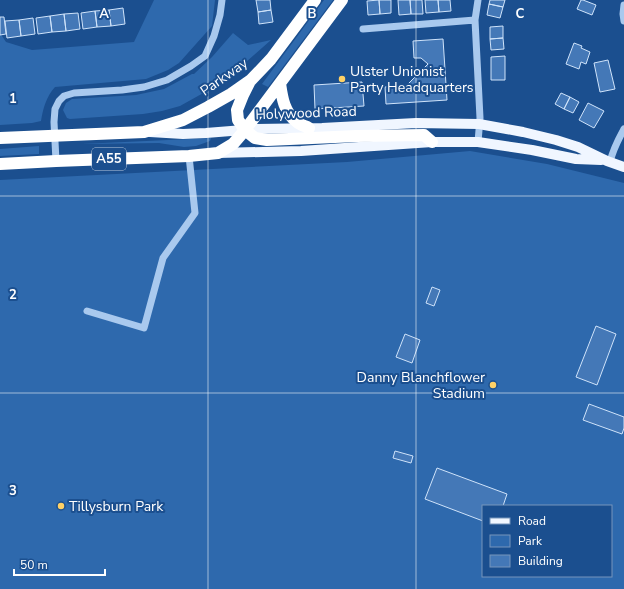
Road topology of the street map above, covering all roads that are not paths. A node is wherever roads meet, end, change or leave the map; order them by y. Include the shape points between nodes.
1 (222, 0) edge
2 (315, 0) edge
3 (342, 0) edge
4 (478, 0) edge
5 (624, 5) edge
6 (475, 20) junction
7 (624, 21) edge
8 (363, 29) dead end
9 (251, 80) junction
10 (280, 83) junction
11 (479, 124) junction
12 (309, 128) junction
13 (624, 129) edge
14 (245, 130) junction
15 (144, 132) junction
16 (55, 136) junction
17 (0, 138) edge
18 (432, 142) junction
19 (478, 142) junction
20 (218, 153) junction
21 (190, 156) junction
22 (56, 161) junction
23 (609, 161) junction
24 (0, 164) edge
25 (624, 167) edge
26 (87, 311) dead end

1 - 16 street via 214,36 204,56 167,80 144,87 64,96 55,109
2 - 9 highway, Parkway / A55 via 271,59
3 - 10 highway, A55
4 - 6 street
5 - 7 street
6 - 8 street
6 - 11 street
9 - 14 highway via 238,110 238,120
9 - 15 highway, Parkway / A55 via 183,120
10 - 12 highway via 287,110 296,122
10 - 14 highway, A55
11 - 12 main road, Holywood Road via 416,123
11 - 19 street
11 - 23 main road, Holywood Road via 556,140
12 - 14 main road, Holywood Road
13 - 23 street
14 - 15 main road, Holywood Road via 183,134
14 - 18 highway via 255,138 267,140 424,135
14 - 20 highway, A55 via 233,144
15 - 16 highway, Holywood Road / A55
16 - 17 highway, Holywood Road / A55
16 - 22 street
18 - 19 main road, Holywood Road
18 - 20 main road, Holywood Road via 301,151
19 - 23 main road, Holywood Road via 576,159
20 - 21 highway, Holywood Road / A55
21 - 22 highway, Holywood Road / A55
21 - 26 street via 195,213 163,258 144,328
22 - 24 highway, Holywood Road / A55
23 - 25 main road, Holywood Road

